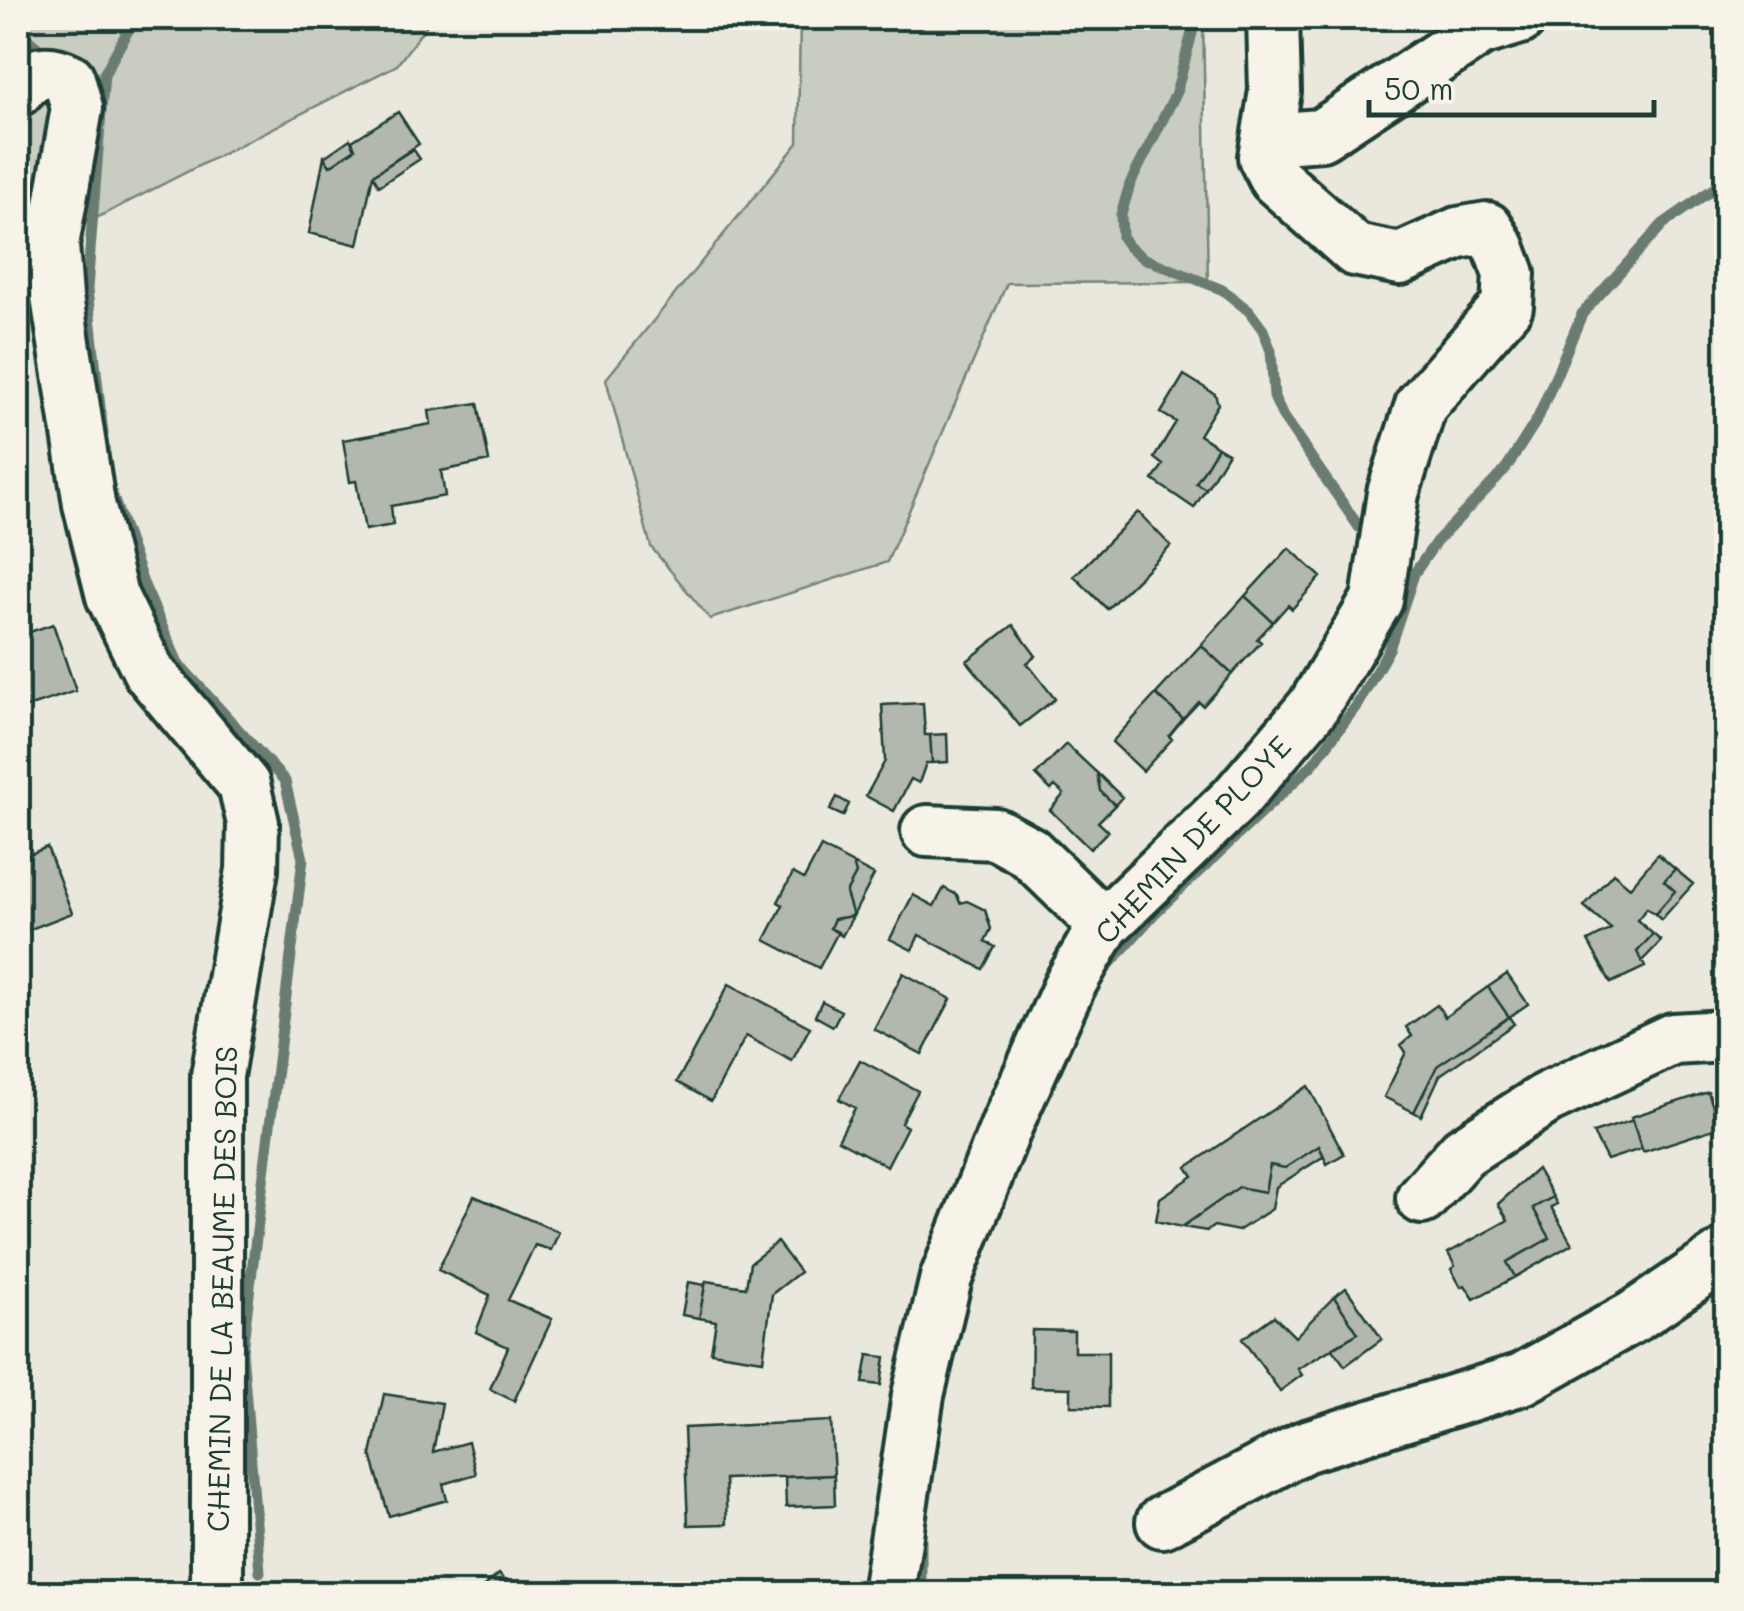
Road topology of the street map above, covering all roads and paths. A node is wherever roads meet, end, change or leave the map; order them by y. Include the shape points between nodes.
1 (1273, 18) edge
2 (1520, 18) edge
3 (18, 90) edge
4 (1268, 139) junction
5 (927, 831) dead end
6 (1104, 924) junction
7 (1726, 1036) edge
8 (1422, 1198) dead end
9 (1726, 1254) edge
10 (1162, 1522) dead end
11 (217, 1594) edge
12 (888, 1594) edge

1 - 4 street, CHEMIN DE PLOYE via 1275,91
2 - 4 street via 1480,30 1320,135
3 - 11 street, CHEMIN DE LA BEAUME DES BOIS via 30,75 52,70 69,79 77,108 53,245 90,504 112,596 150,672 244,784 253,824 252,870 217,1076
4 - 6 street, CHEMIN DE PLOYE via 1264,157 1275,179 1355,250 1400,259 1458,233 1487,228 1509,274 1507,306 1421,405 1393,493 1377,600 1314,707 1235,799
5 - 6 street via 996,834 1029,852
6 - 12 street, CHEMIN DE PLOYE via 1008,1122 946,1278 918,1395
7 - 8 street via 1673,1039 1547,1098 1463,1152
9 - 10 street via 1635,1316 1522,1379 1304,1447

